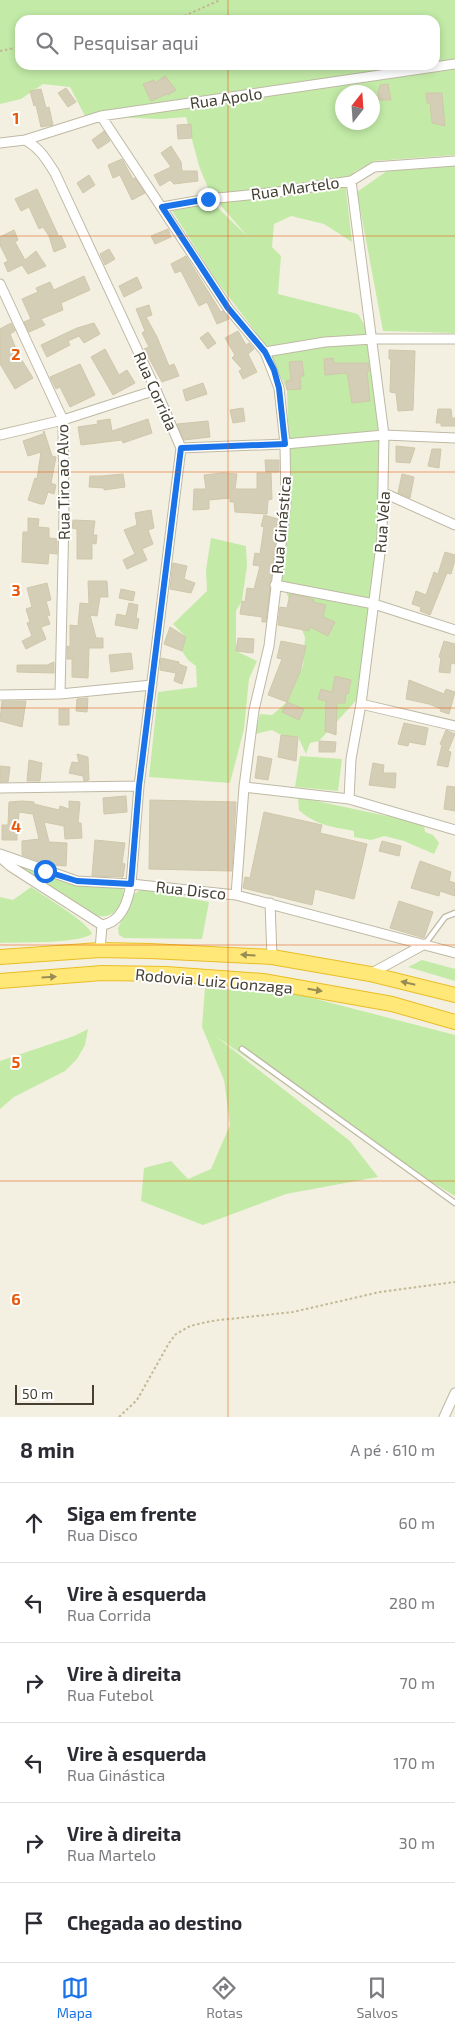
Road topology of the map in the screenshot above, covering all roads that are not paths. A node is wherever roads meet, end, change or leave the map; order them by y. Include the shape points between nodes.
1 (455, 64) edge
2 (440, 66) edge
3 (414, 70) edge
4 (102, 116) junction
5 (25, 140) junction
6 (0, 143) edge
7 (455, 160) edge
8 (351, 181) junction
9 (162, 207) junction
10 (0, 284) edge
11 (373, 339) junction
12 (455, 339) edge
13 (265, 352) junction
14 (156, 390) junction
15 (63, 420) junction
16 (0, 435) edge
17 (384, 436) junction
18 (455, 438) edge
19 (285, 444) junction
20 (181, 448) junction
21 (384, 493) junction
22 (455, 525) edge
23 (275, 585) junction
24 (374, 604) junction
25 (455, 630) edge
26 (152, 685) junction
27 (60, 694) junction
28 (0, 695) edge
29 (361, 704) junction
30 (455, 726) edge
31 (139, 786) junction
32 (244, 786) junction
33 (0, 788) edge
34 (349, 799) junction
35 (455, 830) edge
36 (0, 856) edge
37 (131, 884) junction
38 (236, 895) junction
39 (270, 904) junction
40 (455, 913) edge
41 (102, 925) junction
42 (425, 944) junction
43 (100, 950) junction
44 (455, 953) edge
45 (0, 957) edge
46 (272, 957) junction
47 (370, 974) junction
48 (0, 981) edge
49 (455, 996) edge
50 (455, 1022) edge
51 (242, 1049) dead end
52 (455, 1203) edge
53 (455, 1393) edge
54 (444, 1417) edge

1 - 2 street, Rua Apolo
3 - 4 street, Rua Apolo
4 - 5 street, Rua Apolo
4 - 9 street, Rua Ginástica
5 - 6 street, Rua Apolo
5 - 14 street, Rua Corrida via 44,154 55,173
7 - 8 street, Rua Martelo via 374,167
8 - 9 street, Rua Martelo
8 - 11 street, Rua Vela
9 - 13 street, Rua Ginástica via 228,308
10 - 15 street, Rua Tiro ao Alvo
11 - 12 street
11 - 13 street via 325,342
11 - 17 street, Rua Vela
13 - 19 street, Rua Ginástica via 279,388
14 - 15 street
14 - 20 street, Rua Corrida
15 - 16 street
15 - 27 street, Rua Tiro ao Alvo via 65,506
17 - 18 street
17 - 19 street
17 - 21 street, Rua Vela
19 - 20 street
19 - 23 street, Rua Ginástica via 286,503
20 - 26 street, Rua Corrida
21 - 22 street
21 - 24 street, Rua Vela
23 - 24 street
23 - 32 street, Rua Ginástica via 269,646 254,710
24 - 25 street
24 - 29 street, Rua Vela
26 - 27 street
26 - 31 street, Rua Corrida
27 - 28 street
29 - 30 street
29 - 34 street, Rua Vela via 351,759
31 - 33 street
31 - 37 street, Rua Corrida
32 - 34 street
32 - 38 street, Rua Ginástica
34 - 35 street
36 - 37 street, Rua Disco via 77,881
36 - 41 street
37 - 38 street, Rua Disco
37 - 41 street, Rua Corrida via 123,910 113,922
38 - 39 street, Rua Disco
39 - 42 street, Rua Disco
39 - 46 street
40 - 42 lane via 445,917
41 - 43 street
42 - 44 street, Rua Disco
42 - 47 street
43 - 45 highway, Rodovia Luiz Gonzaga
46 -> 43 highway, Rodovia Luiz Gonzaga
46 - 47 highway, Rodovia Luiz Gonzaga
49 -> 47 highway, Rodovia Luiz Gonzaga
48 -> 50 highway, Rodovia Luiz Gonzaga via 102,973 262,981 392,1004
51 - 52 lane
53 - 54 street

